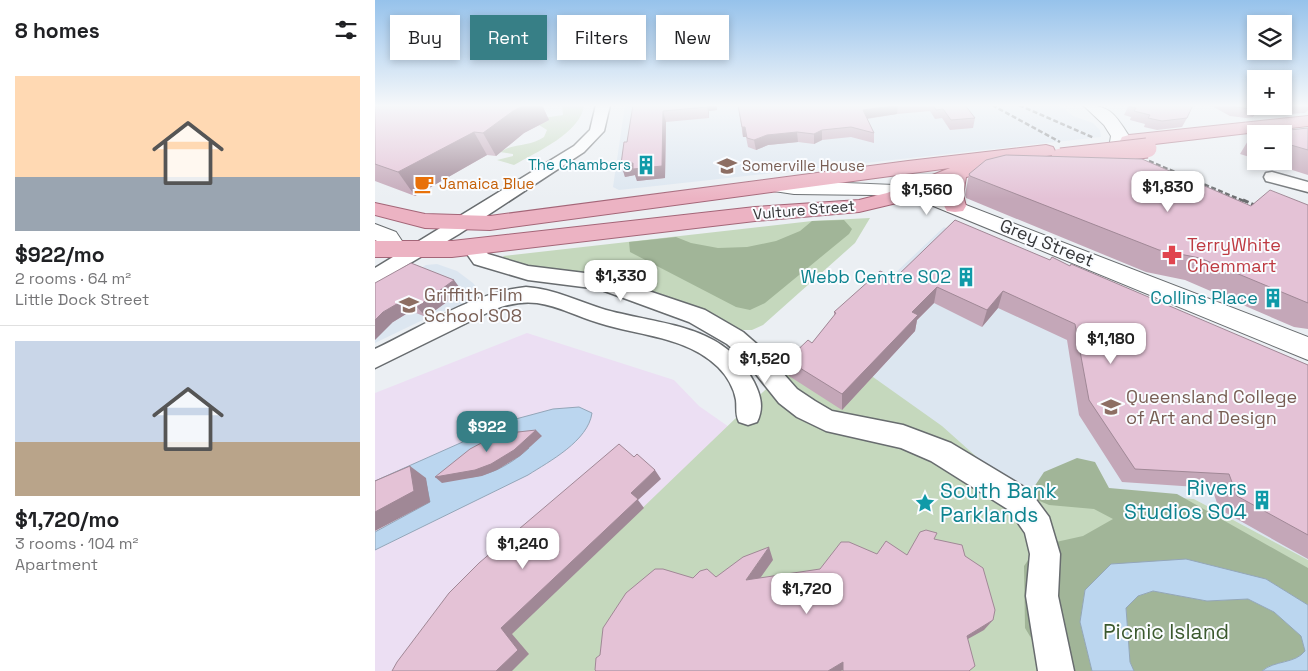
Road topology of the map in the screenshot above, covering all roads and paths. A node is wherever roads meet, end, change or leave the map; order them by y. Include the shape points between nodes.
1 (593, 136) edge
2 (1121, 136) edge
3 (1137, 136) edge
4 (1197, 136) edge
5 (1247, 137) edge
6 (1123, 140) junction
7 (1149, 143) junction
8 (1053, 154) junction
9 (957, 172) junction
10 (1272, 176) dead end
11 (774, 186) junction
12 (1308, 187) edge
13 (909, 192) junction
14 (865, 205) junction
15 (955, 206) junction
16 (375, 209) edge
17 (451, 223) junction
18 (375, 231) edge
19 (396, 250) edge
20 (477, 254) dead end
21 (375, 263) edge
22 (375, 278) edge
23 (1308, 349) edge
24 (375, 359) edge
25 (1308, 370) edge
26 (748, 414) dead end
27 (1056, 671) edge

1 - 17 street via 579,149
2 - 6 street
3 - 7 street
4 - 7 main road, Vulture Street
5 - 7 main road, Vulture Street
6 - 7 main road, Vulture Street
6 - 8 main road, Vulture Street
7 - 8 main road, Vulture Street, bridge
8 - 9 main road, Vulture Street
8 - 11 main road, Vulture Street via 908,167
9 - 13 main road, Vulture Street
9 - 15 main road via 952,195
10 - 12 street
11 - 13 street, Grey Street
11 - 17 main road, Vulture Street via 629,203 507,222
13 - 14 main road, Vulture Street
13 - 15 street, Grey Street
14 - 19 main road, Vulture Street via 452,248
14 - 25 street, Grey Street via 913,207 943,214
15 - 23 street, Grey Street
16 - 17 main road, Vulture Street via 415,220
17 - 19 street
18 - 19 street via 387,237
19 - 21 street
19 - 22 street
20 - 27 street via 481,259 528,273 623,288 697,316 735,338 788,396 806,409 835,423 903,437 941,452 1019,500 1038,527 1045,554 1042,596
24 - 26 street via 495,300 527,295 550,297 606,317 692,338 709,346 731,363 745,387 749,398

